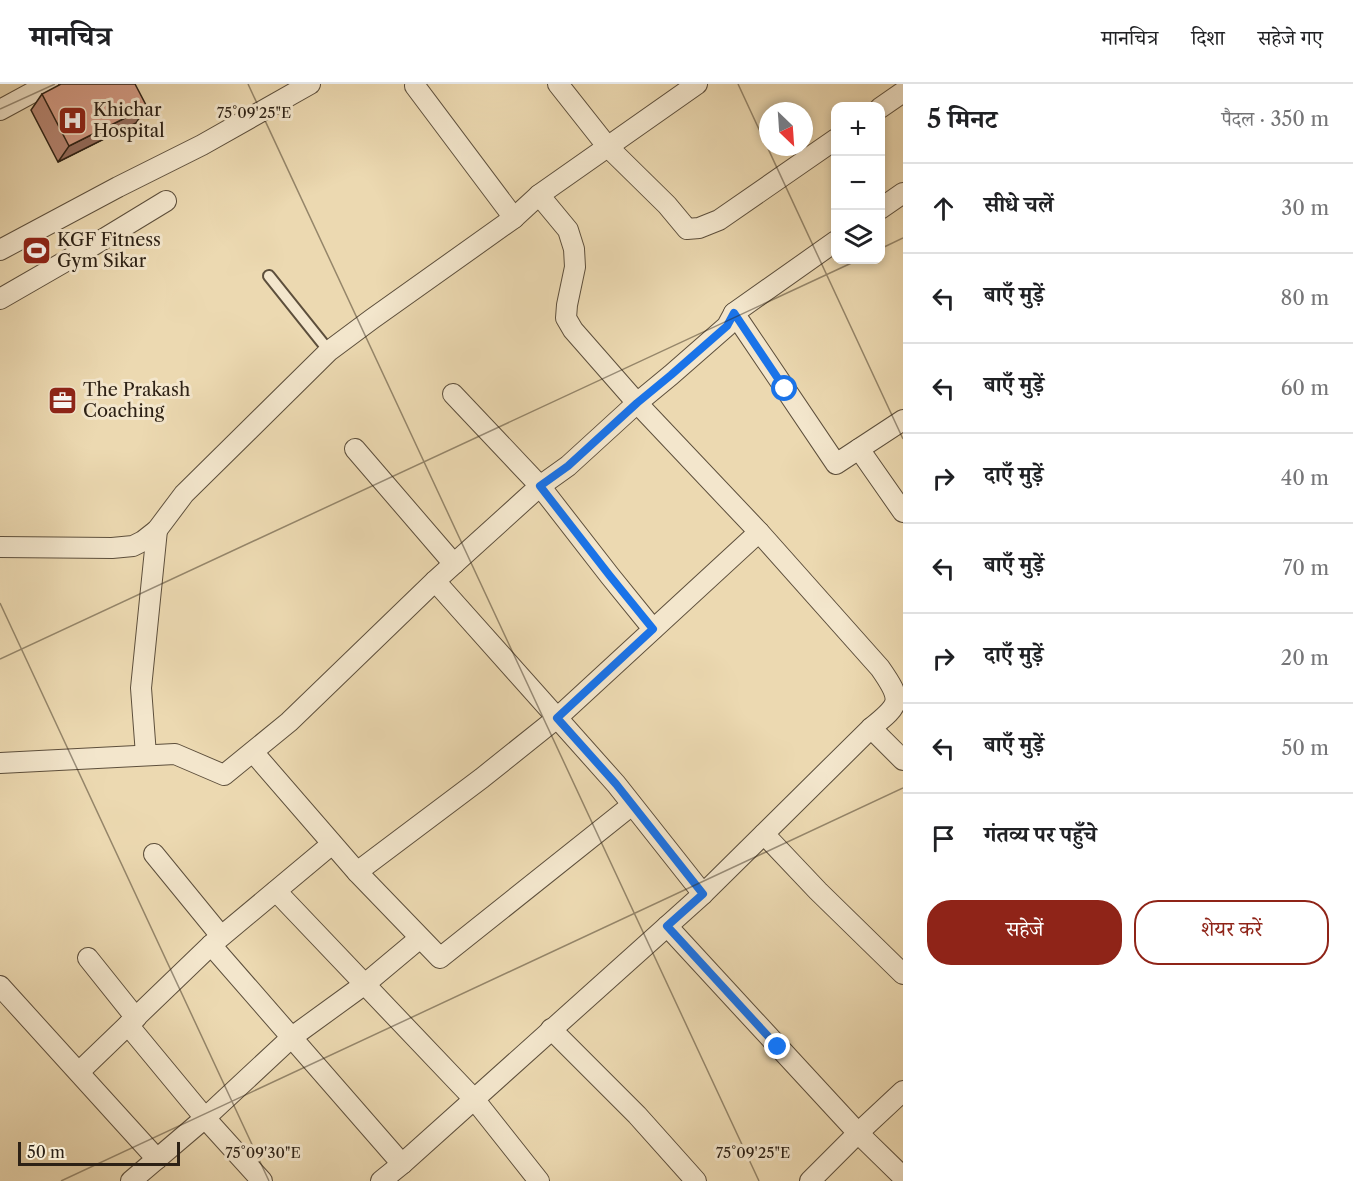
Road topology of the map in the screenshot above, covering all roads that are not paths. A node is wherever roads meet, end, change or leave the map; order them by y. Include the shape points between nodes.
1 (48, 84) edge
2 (310, 84) edge
3 (558, 84) edge
4 (697, 84) edge
5 (415, 86) dead end
6 (903, 92) edge
7 (885, 105) edge
8 (0, 110) edge
9 (831, 142) edge
10 (607, 146) junction
11 (903, 193) edge
12 (539, 195) junction
13 (166, 201) dead end
14 (885, 206) edge
15 (514, 218) junction
16 (831, 245) edge
17 (0, 250) edge
18 (269, 276) dead end
19 (0, 298) edge
20 (734, 313) junction
21 (329, 351) junction
22 (453, 393) dead end
23 (637, 403) junction
24 (903, 420) edge
25 (355, 449) dead end
26 (859, 449) junction
27 (540, 486) junction
28 (903, 512) edge
29 (157, 530) junction
30 (759, 532) junction
31 (0, 547) edge
32 (454, 564) junction
33 (435, 581) junction
34 (653, 629) junction
35 (557, 718) junction
36 (871, 728) junction
37 (253, 752) junction
38 (146, 756) junction
39 (903, 760) edge
40 (0, 763) edge
41 (632, 805) junction
42 (764, 834) junction
43 (332, 844) junction
44 (154, 854) dead end
45 (357, 872) junction
46 (276, 891) junction
47 (703, 894) junction
48 (667, 926) junction
49 (420, 938) junction
50 (216, 941) junction
51 (88, 958) dead end
52 (903, 974) edge
53 (365, 984) junction
54 (0, 986) edge
55 (132, 1022) junction
56 (551, 1029) junction
57 (292, 1037) junction
58 (79, 1072) junction
59 (903, 1091) edge
60 (474, 1099) junction
61 (205, 1119) junction
62 (858, 1133) junction
63 (157, 1159) junction
64 (402, 1164) junction
65 (903, 1177) edge
66 (383, 1180) edge
67 (131, 1181) edge
68 (262, 1181) edge
69 (539, 1181) edge
70 (696, 1181) edge
71 (810, 1181) edge

1 - 8 street
2 - 17 street
3 - 10 street
4 - 10 street
5 - 15 street
6 - 7 street
9 - 10 street via 719,220 687,229
10 - 12 street
11 - 14 street
12 - 15 street
12 - 23 street via 568,230 574,249 575,267 566,318
13 - 19 street
15 - 21 street
16 - 20 street
18 - 21 lane
20 - 23 street via 727,326
20 - 26 street via 836,464
21 - 29 street via 184,494
22 - 27 street
23 - 27 street via 568,466
23 - 30 street
24 - 26 street
25 - 32 street
26 - 28 street
27 - 32 street
27 - 34 street
29 - 31 street via 133,546
29 - 38 street via 141,688
30 - 34 street
30 - 36 street via 892,683 898,703
32 - 33 street
33 - 35 street
33 - 37 street
34 - 35 street
35 - 41 street
35 - 45 street
36 - 39 street
36 - 42 street
37 - 38 street via 224,775 175,754
37 - 43 street
38 - 40 street
41 - 47 street
41 - 49 street via 440,957
42 - 47 street
42 - 52 street
43 - 45 street
43 - 46 street
44 - 50 street
45 - 49 street
46 - 50 street
46 - 53 street
47 - 48 street
48 - 56 street
48 - 62 street
49 - 53 street
50 - 55 street
50 - 57 street
51 - 55 street
53 - 57 street
53 - 60 street
54 - 58 street
55 - 58 street
55 - 61 street
56 - 60 street
56 - 70 street
57 - 61 street
57 - 64 street
58 - 63 street
59 - 62 street
60 - 64 street
60 - 69 street
61 - 63 street
61 - 68 street
62 - 65 street
62 - 71 street
63 - 67 street
64 - 66 street

